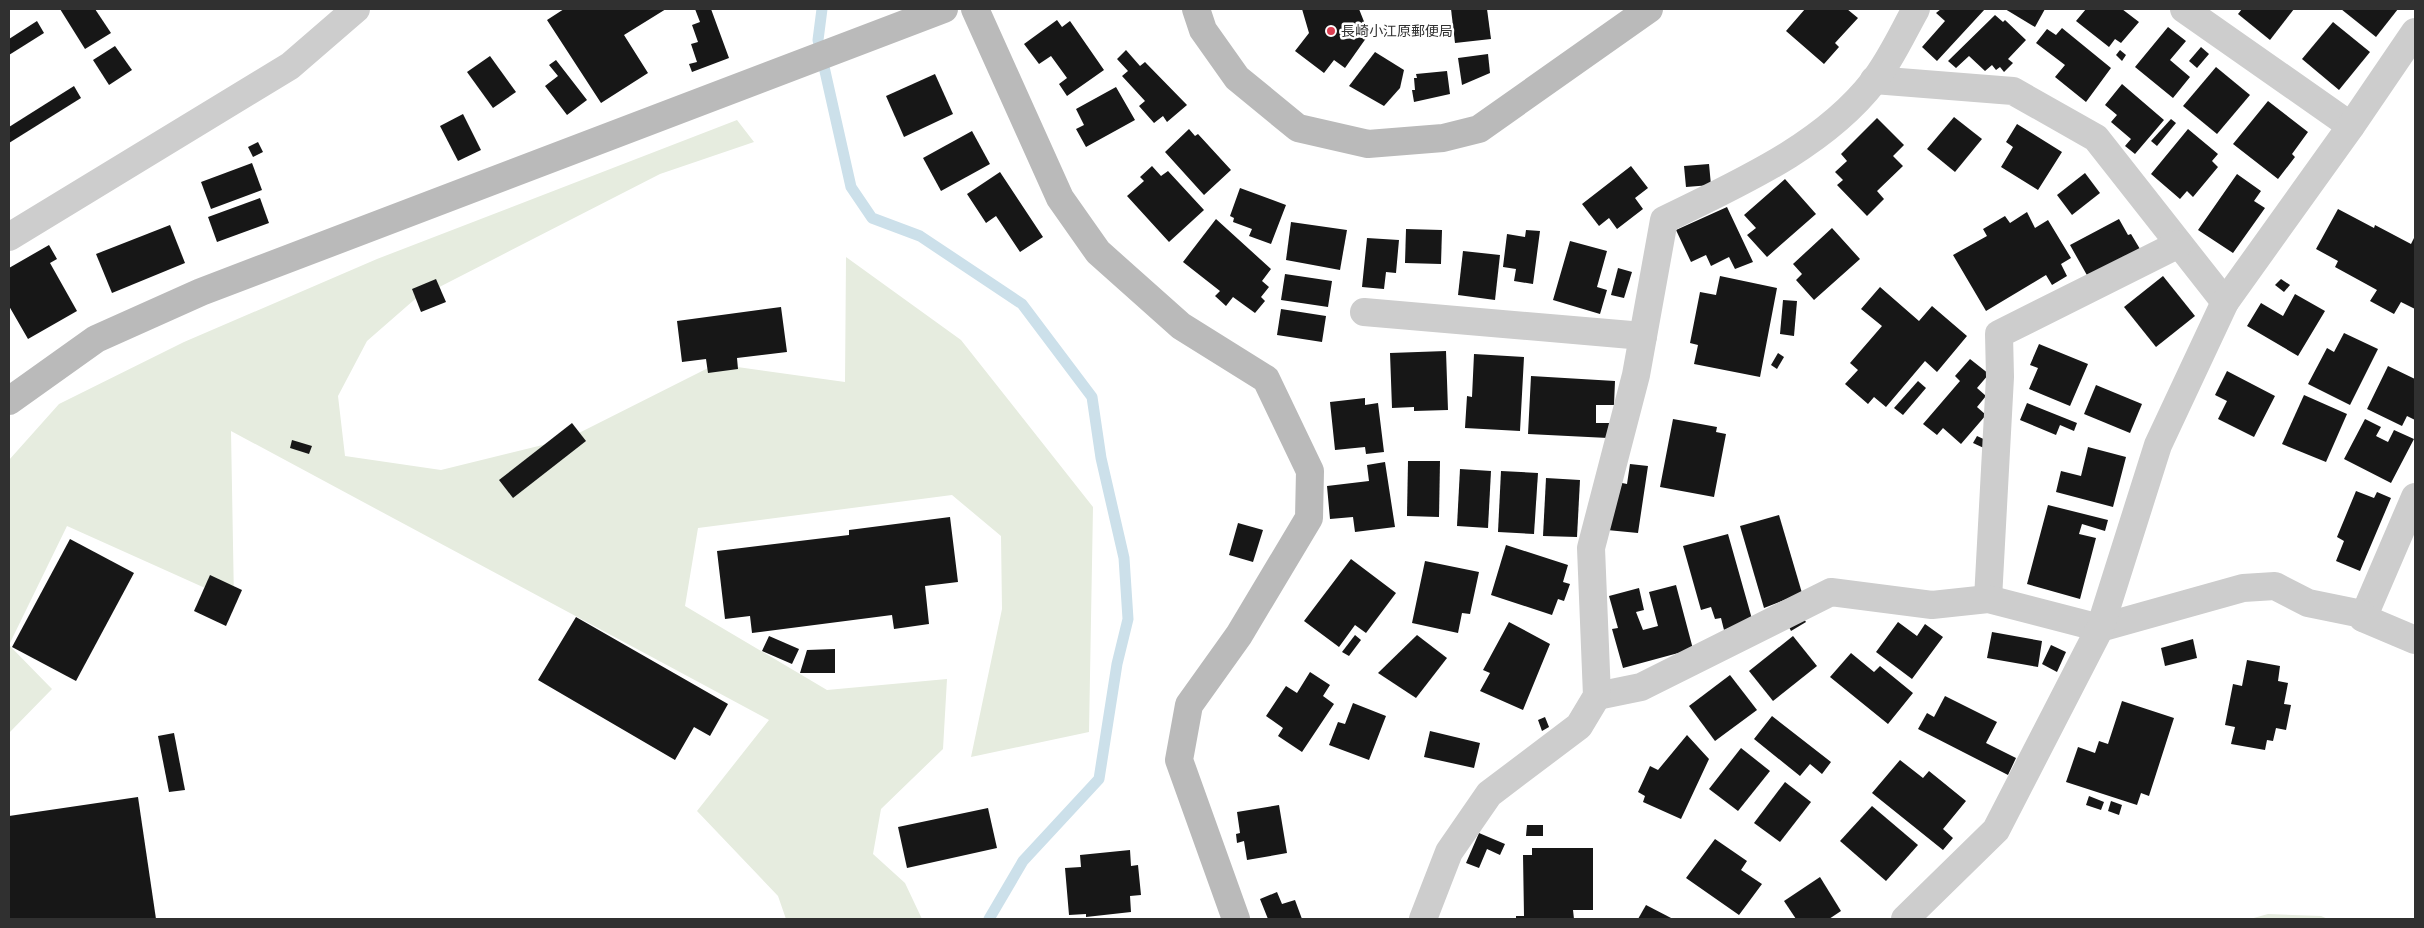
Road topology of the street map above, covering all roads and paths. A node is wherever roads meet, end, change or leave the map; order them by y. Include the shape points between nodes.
1 (356, 9) edge
2 (944, 9) edge
3 (975, 9) edge
4 (1196, 9) edge
5 (1649, 9) edge
6 (1916, 9) edge
7 (2184, 9) edge
8 (2415, 32) edge
9 (1874, 80) junction
10 (2352, 126) junction
11 (9, 238) edge
12 (2180, 244) junction
13 (2225, 302) junction
14 (1364, 312) dead end
15 (1643, 336) junction
16 (9, 401) edge
17 (2415, 498) edge
18 (1988, 599) junction
19 (2363, 618) junction
20 (2100, 628) junction
21 (2415, 640) edge
22 (1597, 696) junction
23 (1236, 919) edge
24 (1422, 919) edge
25 (1905, 919) edge

1 - 11 street via 290,66
2 - 16 street via 202,292 96,339
3 - 23 street via 1060,198 1098,252 1181,326 1266,379 1310,472 1309,518 1238,635 1188,705 1179,760
4 - 5 street via 1203,30 1237,78 1298,128 1368,144 1443,138 1479,129
6 - 9 street
7 - 10 street
8 - 10 street
9 - 12 street via 2013,91 2096,138
9 - 15 street via 1836,122 1753,176 1664,220
10 - 13 street
12 - 13 street
12 - 18 street via 1999,334 2000,376
13 - 20 street via 2158,445
14 - 15 street
15 - 22 street via 1591,548
17 - 19 street
18 - 20 street
18 - 22 street via 1932,605 1831,592 1641,687
19 - 20 street via 2362,614 2308,602 2275,586 2244,588
19 - 21 street
20 - 25 street via 1996,830
22 - 24 street via 1579,726 1488,794 1449,852

